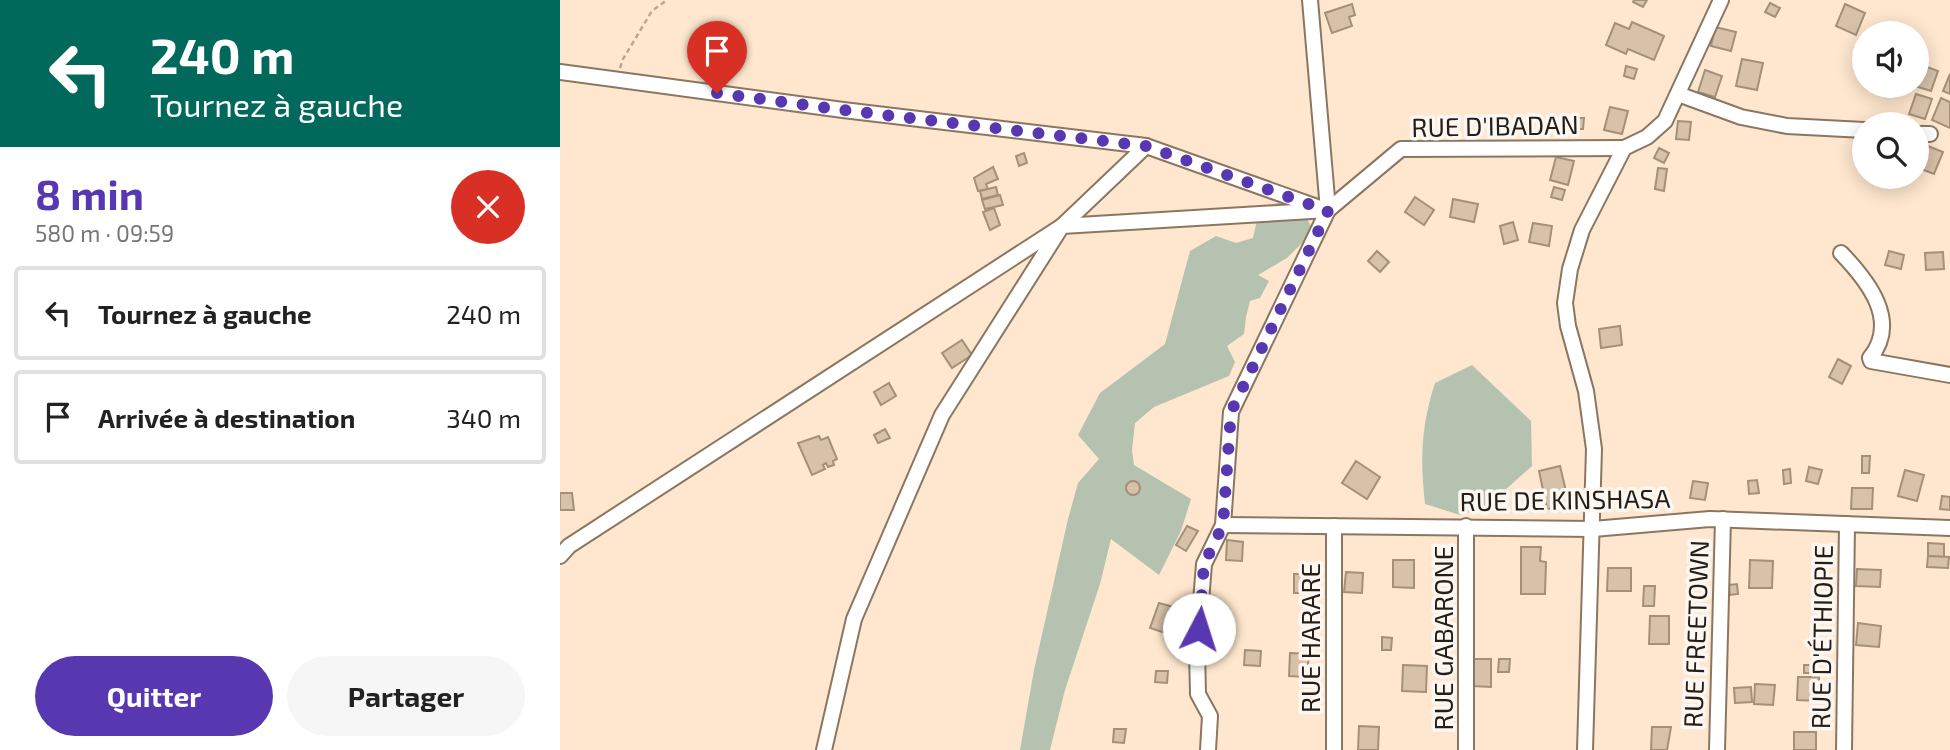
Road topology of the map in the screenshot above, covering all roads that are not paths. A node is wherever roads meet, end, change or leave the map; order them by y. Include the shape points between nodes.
1 (1310, 0) edge
2 (1721, 0) edge
3 (560, 72) edge
4 (1678, 94) junction
5 (1852, 129) edge
6 (1146, 146) junction
7 (1624, 148) junction
8 (1328, 211) junction
9 (1062, 226) junction
10 (1841, 253) dead end
11 (1950, 375) edge
12 (1723, 519) junction
13 (1847, 524) junction
14 (1223, 525) junction
15 (1334, 526) junction
16 (1466, 526) junction
17 (1950, 527) edge
18 (1592, 528) junction
19 (563, 550) edge
20 (824, 750) edge
21 (1208, 750) edge
22 (1334, 750) edge
23 (1466, 750) edge
24 (1585, 750) edge
25 (1717, 750) edge
26 (1844, 750) edge

1 - 8 street
2 - 4 street
3 - 6 street
4 - 5 street via 1741,117 1787,126
4 - 7 street via 1665,121
6 - 8 street
6 - 9 street
7 - 8 street, RUE D'IBADAN via 1401,149
7 - 18 street via 1583,230 1570,268 1565,303 1594,449
8 - 9 street
8 - 14 street, RUE D'IBADAN via 1231,412
9 - 19 street
9 - 20 street via 942,415 853,619
10 - 11 street via 1869,286 1878,306 1883,334 1871,361
12 - 13 street, RUE DE KINSHASA
12 - 18 street, RUE DE KINSHASA
12 - 25 street, RUE FREETOWN
13 - 17 street, RUE DE KINSHASA
13 - 26 street, RUE D'ÉTHIOPIE
14 - 15 street, RUE DE KINSHASA
14 - 21 street, RUE D'IBADAN via 1204,564 1197,651 1198,694 1210,716
15 - 16 street, RUE DE KINSHASA
15 - 22 street, RUE HARARE
16 - 18 street, RUE DE KINSHASA
16 - 23 street, RUE GABARONE
18 - 24 street

